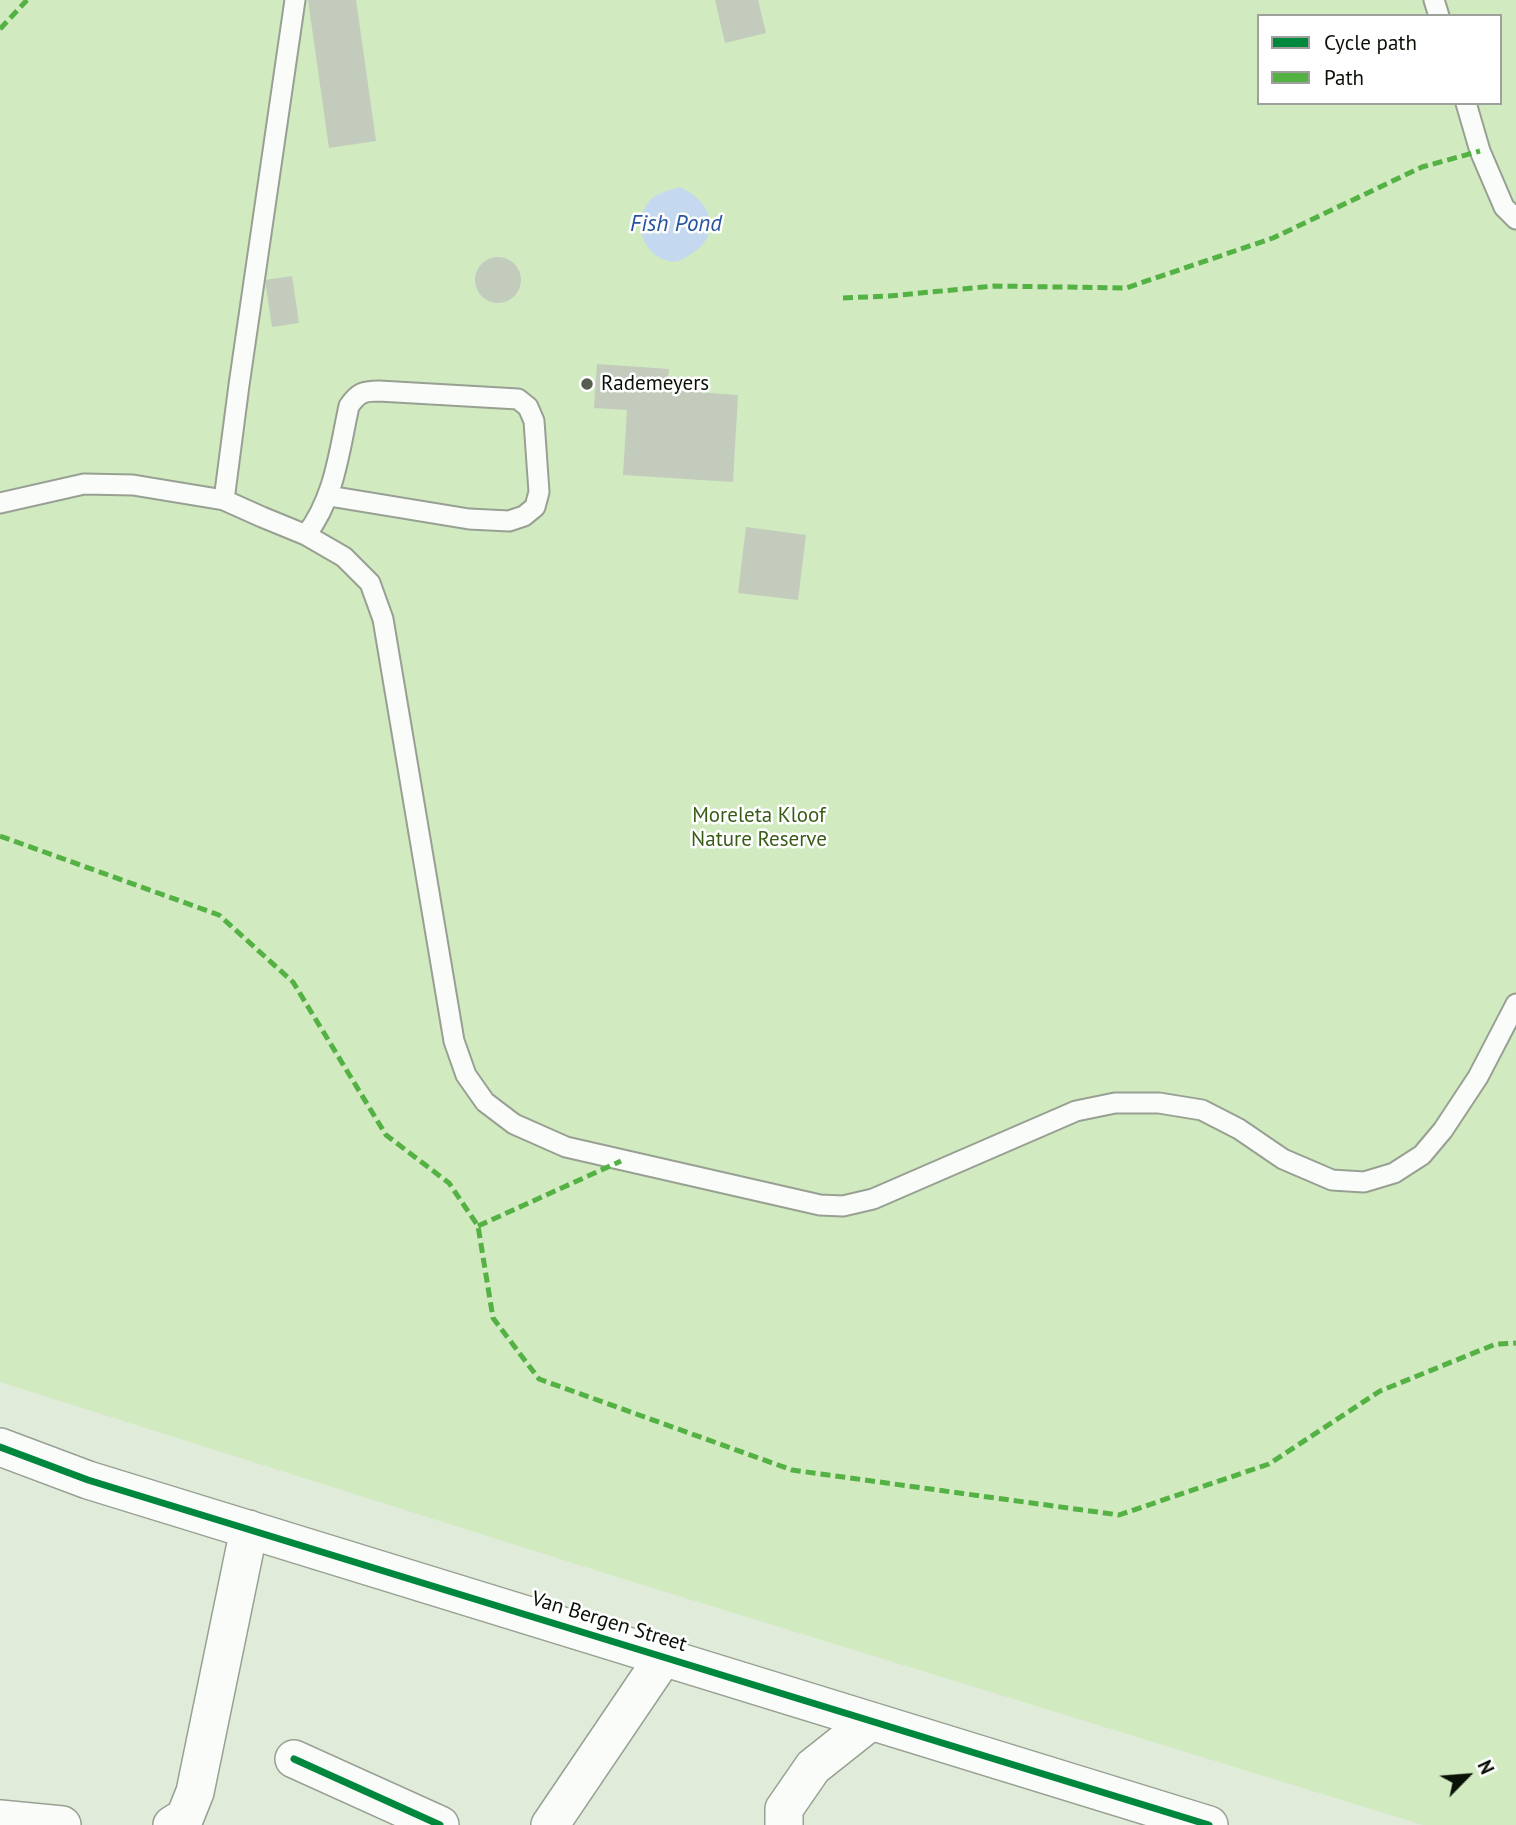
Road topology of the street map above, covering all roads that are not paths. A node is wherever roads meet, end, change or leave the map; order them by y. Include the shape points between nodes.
1 (295, 0) edge
2 (1467, 105) edge
3 (1516, 219) edge
4 (329, 496) junction
5 (224, 500) junction
6 (0, 502) edge
7 (306, 535) junction
8 (1516, 1004) edge
9 (0, 1447) edge
10 (248, 1529) junction
11 (663, 1658) junction
12 (870, 1721) junction
13 (294, 1759) dead end
14 (0, 1819) edge
15 (62, 1825) edge
16 (172, 1825) edge
17 (440, 1825) edge
18 (550, 1825) edge
19 (784, 1825) edge
20 (1209, 1825) edge

1 - 5 lane
2 - 3 lane via 1480,151 1504,206
4 - 4 lane via 349,406 364,391 518,399 534,421 539,492 535,507 524,516 509,521 469,519
4 - 7 lane
5 - 6 lane via 133,485 84,484
5 - 7 lane
7 - 8 lane via 344,556 370,583 383,619 454,1041 466,1075 485,1102 514,1124 566,1147 820,1205 843,1206 873,1199 1076,1111 1115,1102 1159,1103 1202,1110 1283,1159 1332,1180 1364,1182 1394,1173 1422,1156 1478,1077
9 - 10 street, Van Bergen Street via 88,1480
10 - 11 street, Van Bergen Street
10 - 16 street via 195,1792 185,1817
11 - 12 street, Van Bergen Street
11 - 18 street
12 - 19 street via 813,1767 784,1809
12 - 20 street, Van Bergen Street
13 - 17 street
14 - 15 street

